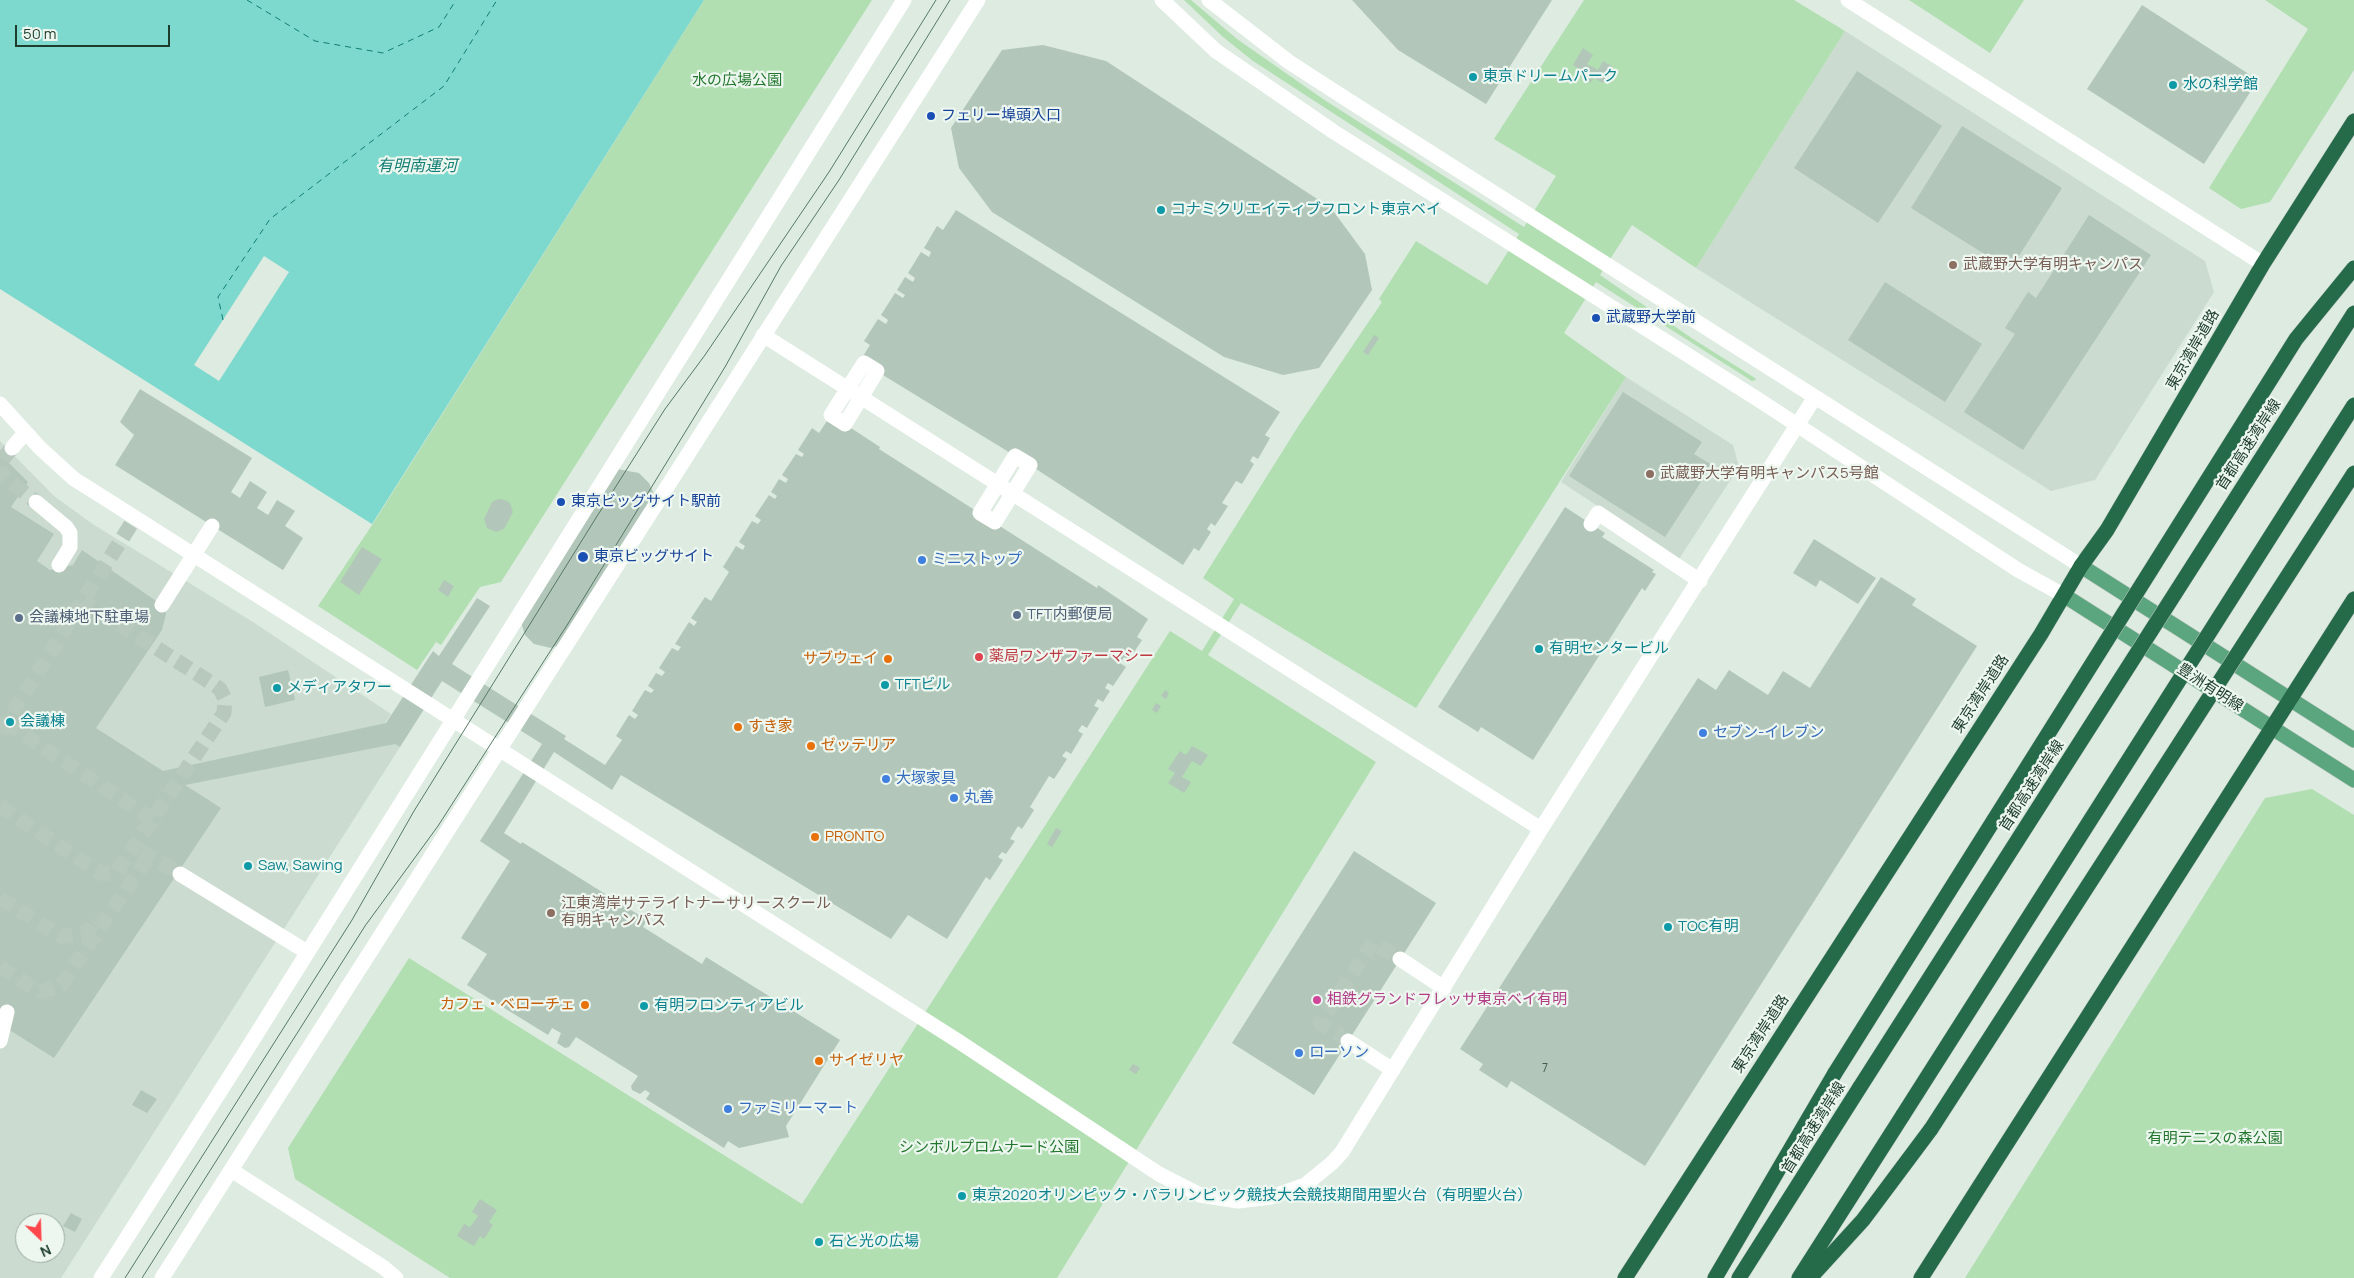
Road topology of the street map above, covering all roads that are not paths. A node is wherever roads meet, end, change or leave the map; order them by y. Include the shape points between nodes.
1 (904, 0) edge
2 (978, 0) edge
3 (1162, 0) edge
4 (1209, 0) edge
5 (1848, 0) edge
6 (2354, 121) edge
7 (2263, 264) junction
8 (2354, 268) edge
9 (2354, 313) edge
10 (763, 335) junction
11 (1815, 397) junction
12 (0, 404) edge
13 (2354, 405) edge
14 (1797, 426) junction
15 (25, 433) junction
16 (12, 448) tunnel mouth
17 (2354, 473) edge
18 (36, 502) tunnel mouth
19 (1591, 524) dead end
20 (212, 526) dead end
21 (59, 564) dead end
22 (2081, 566) junction
23 (1700, 581) junction
24 (2065, 596) junction
25 (2354, 599) edge
26 (162, 605) dead end
27 (2289, 700) junction
28 (452, 720) junction
29 (2271, 728) junction
30 (2354, 740) edge
31 (499, 750) junction
32 (2354, 780) edge
33 (1541, 829) junction
34 (180, 874) tunnel mouth
35 (307, 952) junction
36 (1400, 960) tunnel mouth
37 (1444, 988) junction
38 (7, 1012) dead end
39 (0, 1041) edge
40 (1348, 1041) tunnel mouth
41 (1394, 1070) junction
42 (231, 1170) junction
43 (101, 1278) edge
44 (162, 1278) edge
45 (396, 1278) edge
46 (1625, 1278) edge
47 (1715, 1278) edge
48 (1739, 1278) edge
49 (1799, 1278) edge
50 (1810, 1278) edge
51 (1921, 1278) edge

1 - 28 street
2 - 10 street
3 - 14 street via 1216,51 1334,132
4 - 11 street via 1289,62
5 - 7 street
6 - 7 highway, 東京湾岸道路
7 - 22 highway, 東京湾岸道路 via 2107,530
8 - 47 highway, bridge via 2292,346 1835,1073
9 - 48 highway, 首都高速湾岸線, bridge
10 - 31 street
10 - 33 street
11 - 14 street
11 - 22 street
12 - 15 street
13 - 49 highway, bridge
14 - 23 street
14 - 24 street via 2018,570
15 - 16 street
15 - 28 street via 74,479
17 - 50 highway, bridge via 1931,1129 1863,1220
18 - 21 street via 70,532 70,547
19 - 23 street via 1598,513
20 - 26 street, bridge
22 - 24 highway, 東京湾岸道路
22 - 27 main road
23 - 33 street
24 - 29 main road, 豊洲有明線
24 - 46 highway, 東京湾岸道路
25 - 27 highway
27 - 29 highway
27 - 30 main road
28 - 31 street
28 - 35 street
29 - 32 main road, 豊洲有明線
29 - 51 highway
31 - 41 street via 941,1030 1159,1174 1200,1195 1252,1201 1305,1185 1342,1152
31 - 42 street
33 - 37 street
34 - 35 street
35 - 43 street
36 - 37 street
37 - 41 street
38 - 39 street
40 - 41 street
42 - 44 street
42 - 45 street

